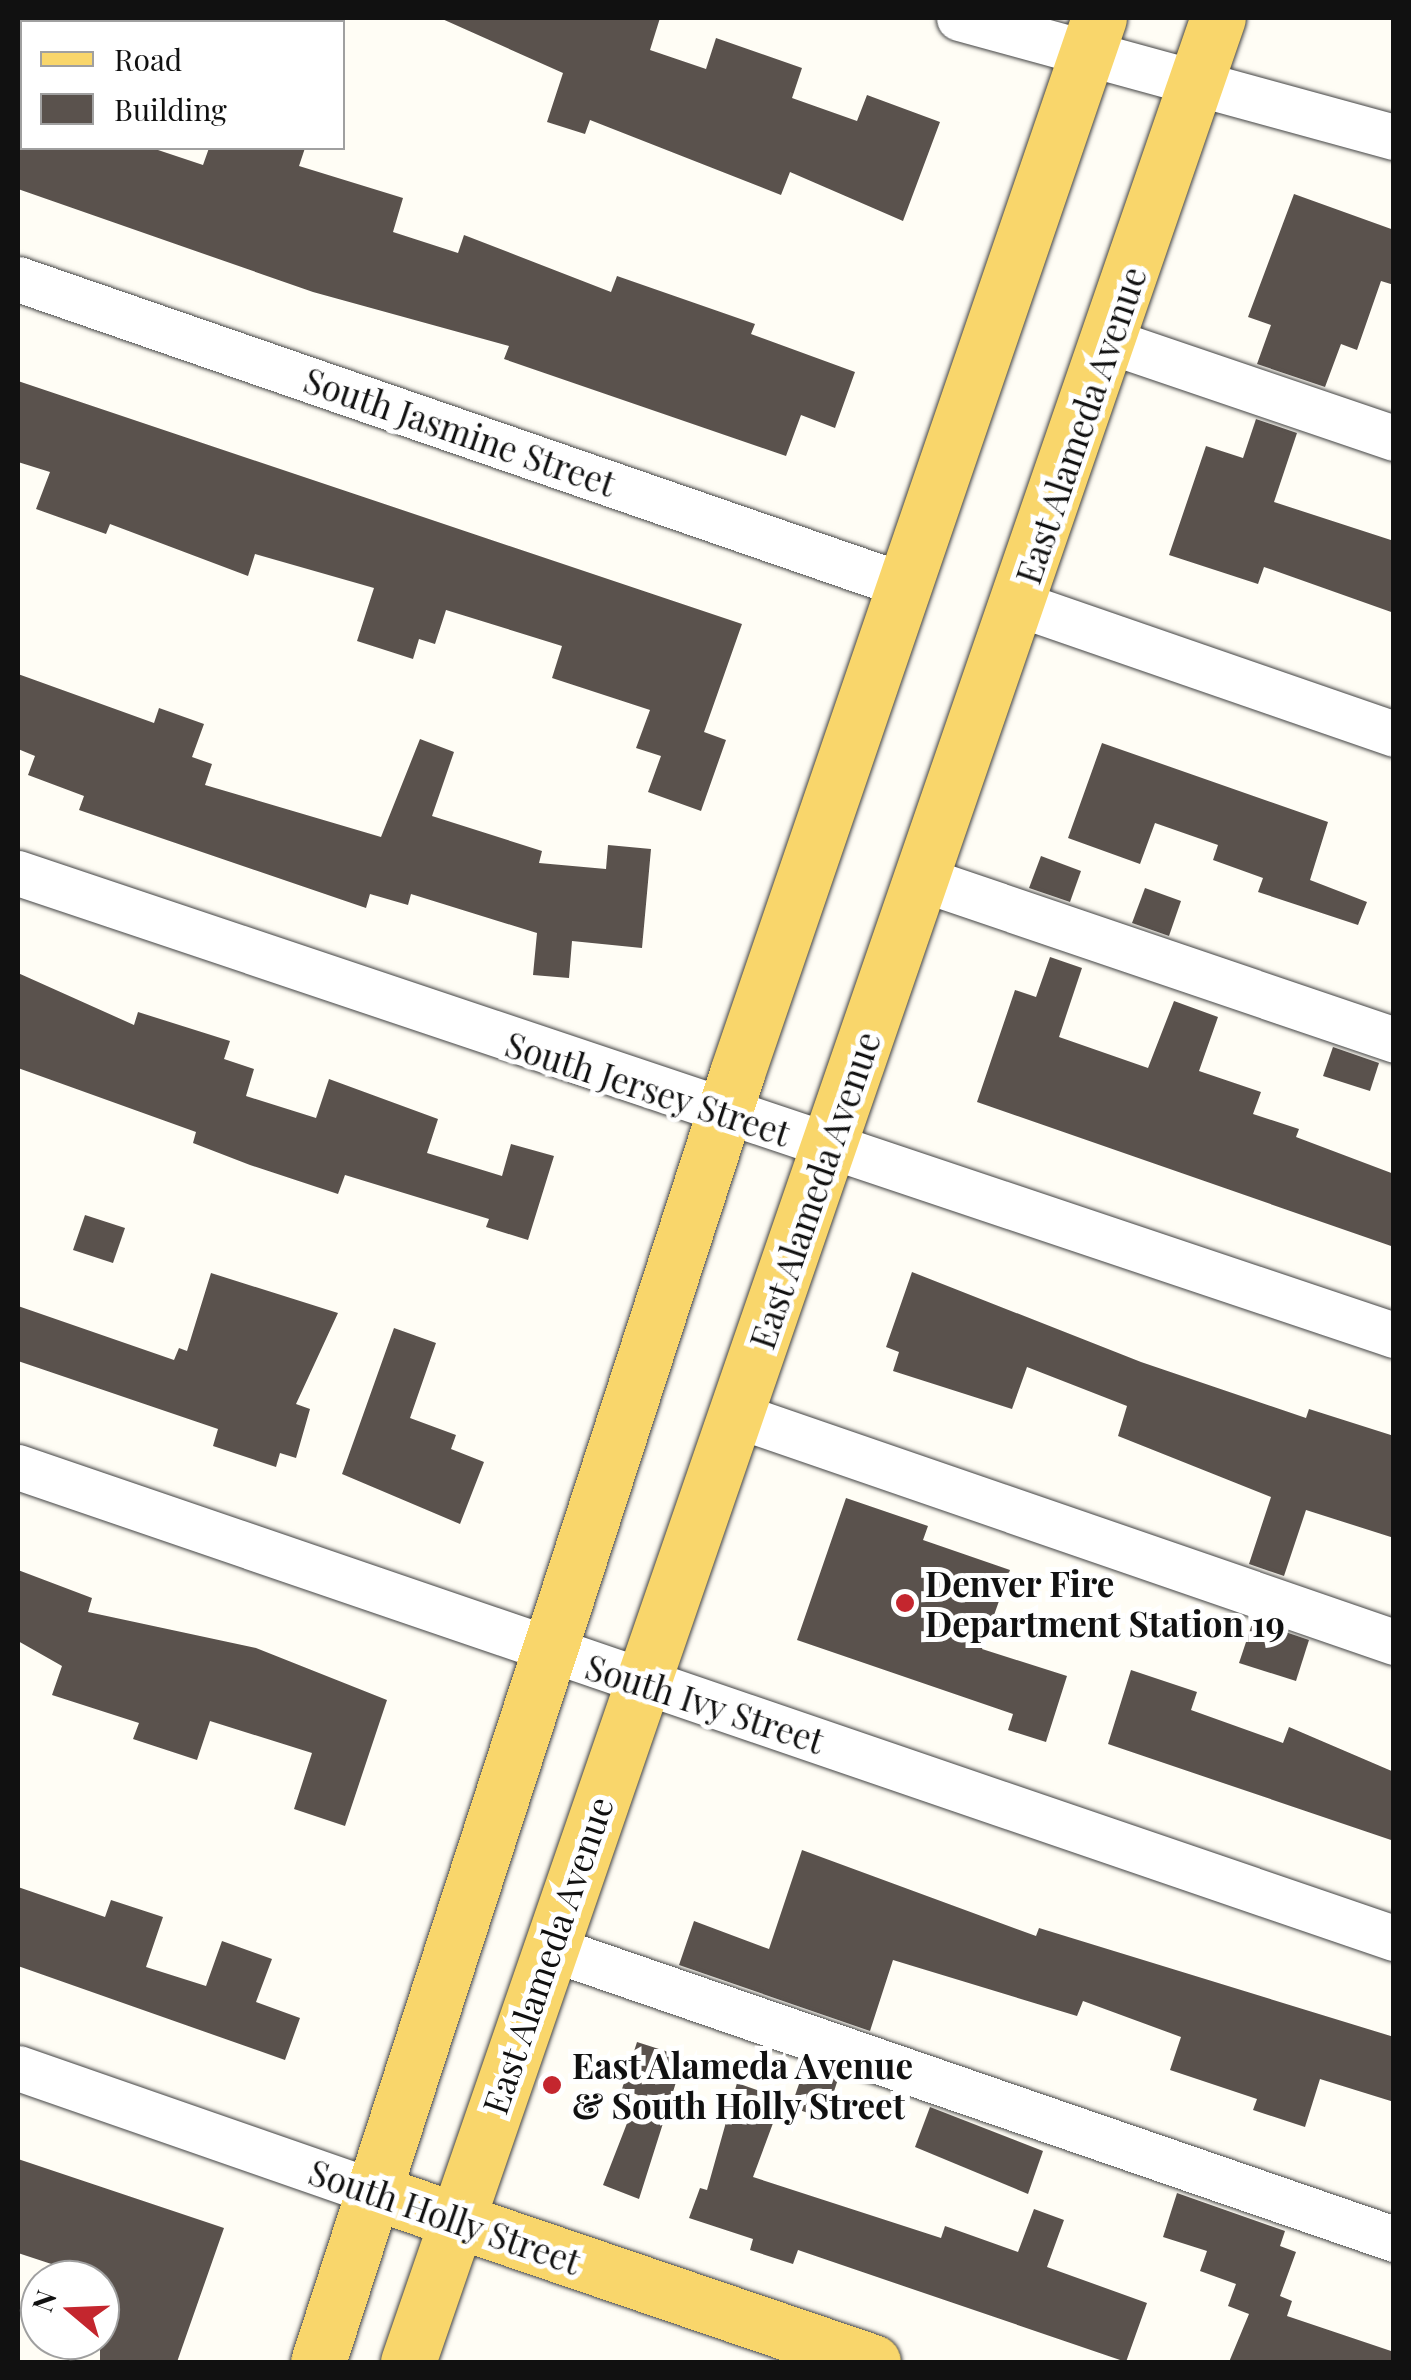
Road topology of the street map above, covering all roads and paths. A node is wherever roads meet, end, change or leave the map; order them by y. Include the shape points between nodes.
1 (959, 18) edge
2 (1218, 18) edge
3 (1093, 33) edge
4 (1197, 78) junction
5 (1394, 137) edge
6 (18, 279) edge
7 (1109, 341) junction
8 (1394, 438) edge
9 (903, 584) junction
10 (1019, 604) junction
11 (1394, 734) edge
12 (18, 873) edge
13 (922, 879) junction
14 (1394, 1040) edge
15 (722, 1116) junction
16 (829, 1146) junction
17 (1394, 1335) edge
18 (736, 1415) junction
19 (18, 1467) edge
20 (1394, 1642) edge
21 (552, 1653) junction
22 (641, 1684) junction
23 (1394, 1938) edge
24 (550, 1948) junction
25 (18, 2068) edge
26 (377, 2194) junction
27 (454, 2220) junction
28 (1394, 2239) edge
29 (318, 2362) edge
30 (408, 2362) edge
31 (873, 2362) edge

1 - 3 street
2 - 4 main road, East Alameda Avenue
3 - 4 street
3 - 9 main road
4 - 5 street
4 - 7 main road, East Alameda Avenue
6 - 9 street, South Jasmine Street
7 - 8 street
7 - 10 main road, East Alameda Avenue
9 - 15 main road
10 - 11 street
10 - 13 main road, East Alameda Avenue
12 - 15 street, South Jersey Street
13 - 14 street
13 - 16 main road, East Alameda Avenue
15 - 16 street, South Jersey Street
15 - 21 main road
16 - 17 street, South Jersey Street
16 - 18 main road, East Alameda Avenue
18 - 20 street
18 - 22 main road, East Alameda Avenue
19 - 21 street, South Ivy Street
21 - 22 street, South Ivy Street
21 - 26 main road
22 - 23 street, South Ivy Street
22 - 24 main road, East Alameda Avenue
24 - 27 main road, East Alameda Avenue
24 - 28 street
25 - 26 street, South Holly Street
26 - 27 main road, South Holly Street
26 - 29 main road
27 - 30 main road, East Alameda Avenue
27 - 31 main road, South Holly Street

